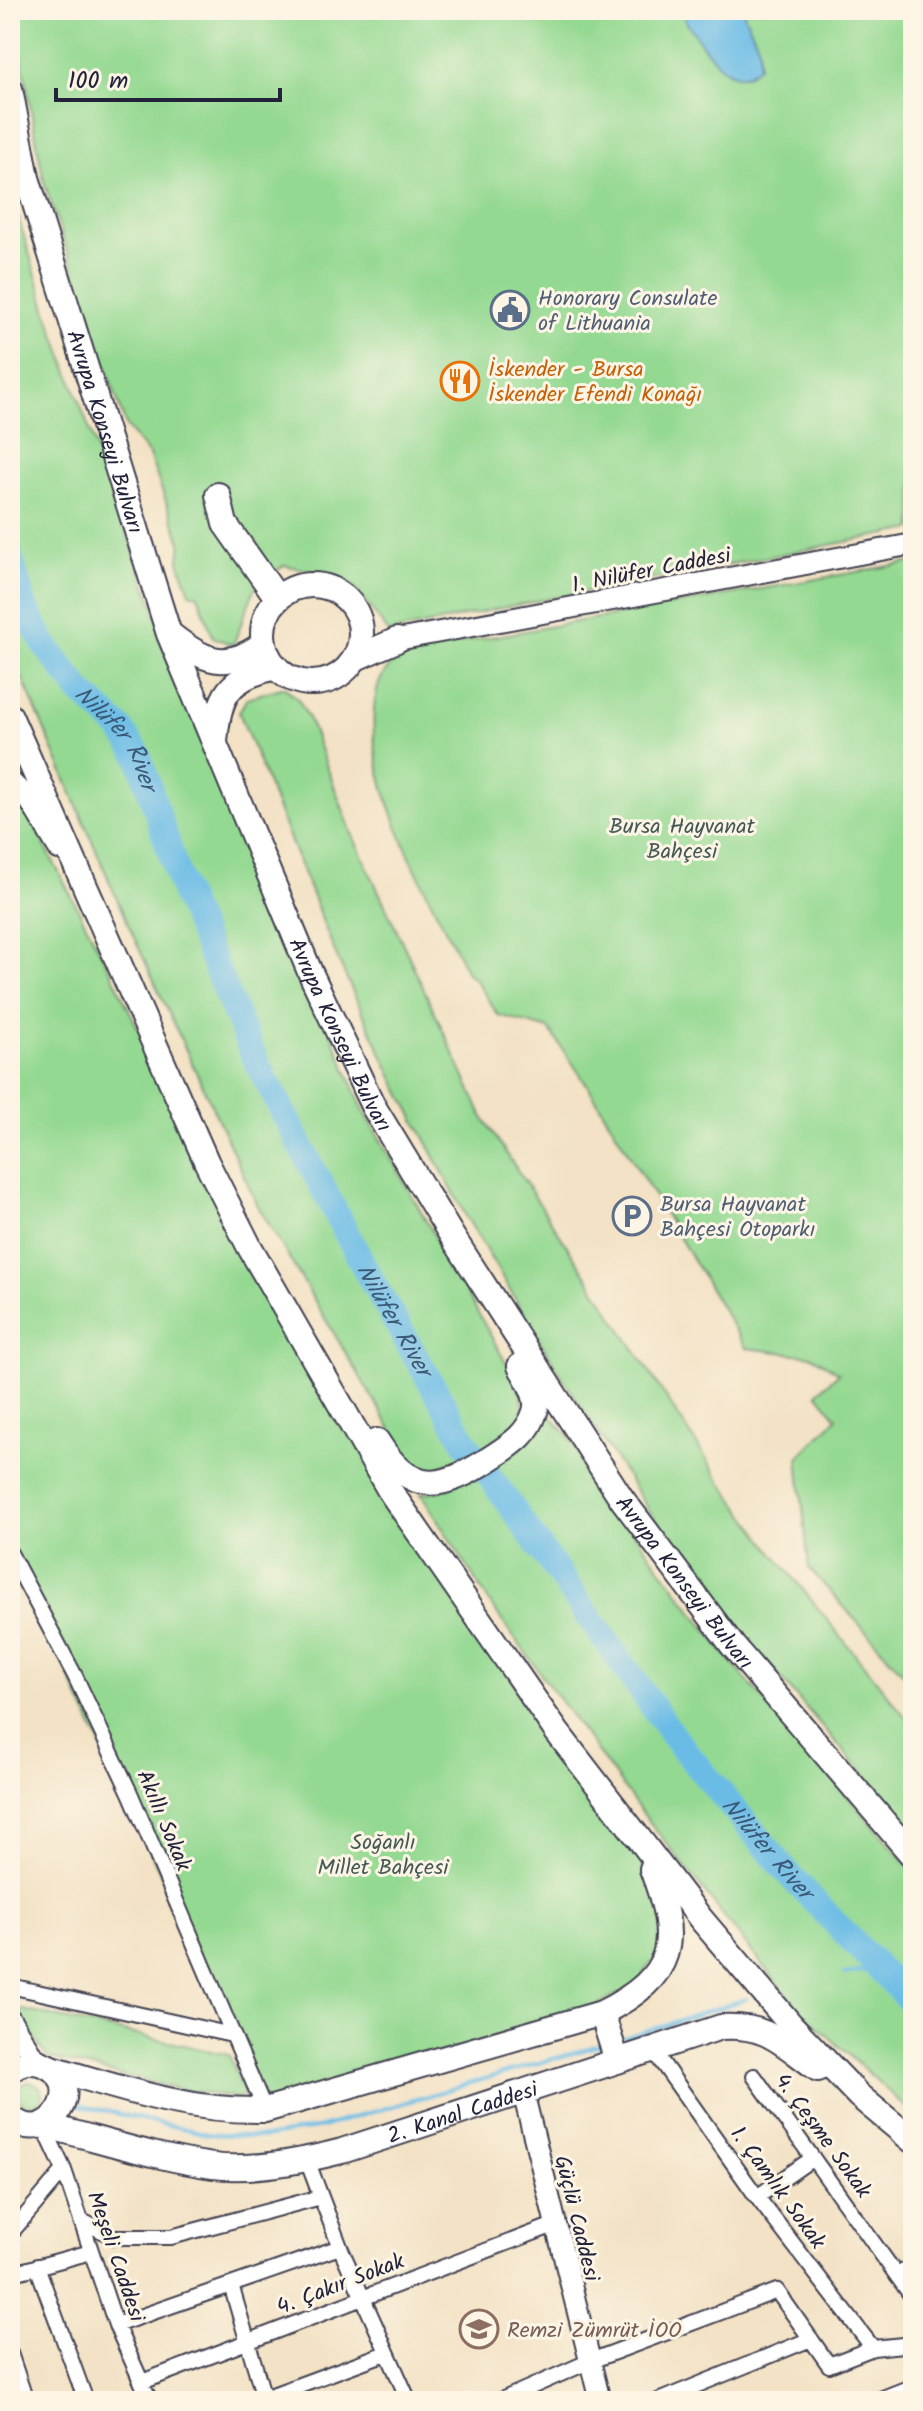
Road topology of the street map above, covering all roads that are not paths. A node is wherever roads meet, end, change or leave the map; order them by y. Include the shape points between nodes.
1 (10, 89) edge
2 (10, 161) edge
3 (72, 319) junction
4 (913, 544) edge
5 (360, 625) junction
6 (169, 634) junction
7 (397, 640) junction
8 (264, 643) junction
9 (356, 658) junction
10 (276, 667) junction
11 (10, 716) edge
12 (214, 749) junction
13 (10, 781) edge
14 (106, 940) junction
15 (452, 1236) junction
16 (293, 1321) junction
17 (10, 1553) edge
18 (644, 1848) junction
19 (913, 1856) edge
20 (10, 1986) edge
21 (602, 2013) junction
22 (10, 2019) edge
23 (232, 2035) junction
24 (653, 2050) junction
25 (617, 2061) junction
26 (47, 2066) junction
27 (10, 2070) edge
28 (754, 2076) dead end
29 (523, 2092) junction
30 (859, 2096) junction
31 (265, 2110) junction
32 (12, 2120) edge
33 (43, 2125) junction
34 (913, 2141) edge
35 (813, 2158) junction
36 (307, 2160) junction
37 (64, 2170) junction
38 (321, 2197) junction
39 (757, 2197) junction
40 (82, 2221) junction
41 (554, 2225) junction
42 (10, 2234) edge
43 (340, 2247) junction
44 (91, 2252) junction
45 (913, 2264) edge
46 (37, 2266) junction
47 (10, 2274) edge
48 (897, 2276) junction
49 (231, 2285) junction
50 (363, 2298) junction
51 (913, 2298) edge
52 (116, 2325) junction
53 (811, 2339) junction
54 (248, 2342) junction
55 (913, 2344) edge
56 (873, 2348) junction
57 (386, 2353) junction
58 (588, 2362) junction
59 (12, 2363) edge
60 (142, 2382) junction
61 (913, 2386) edge
62 (528, 2395) edge
63 (261, 2400) edge
64 (26, 2401) edge
65 (86, 2401) edge
66 (150, 2401) edge
67 (407, 2401) edge
68 (499, 2401) edge
69 (600, 2401) edge
70 (658, 2401) edge
71 (875, 2401) edge

1 - 3 main road, Avrupa Konseyi Bulvarı via 27,178
2 - 3 main road via 26,222
3 - 6 main road, Avrupa Konseyi Bulvarı
4 - 7 main road, 1. Nilüfer Caddesi
5 - 7 main road
5 - 8 main road via 348,600 312,585 287,594 265,619
5 - 9 main road
6 - 8 main road via 210,661 227,661
6 - 12 main road, Avrupa Konseyi Bulvarı
7 - 9 main road
8 - 10 main road
9 - 10 main road via 346,670 318,683 303,683
10 - 12 main road via 227,690
11 - 14 main road
12 - 15 main road, Avrupa Konseyi Bulvarı via 373,1106
13 - 14 main road via 30,801 56,844
14 - 16 main road via 207,1163
15 - 16 main road via 525,1374 536,1410 520,1439 461,1478 416,1482 391,1464
15 - 19 main road, Avrupa Konseyi Bulvarı via 622,1499 733,1646
16 - 18 main road via 390,1491
17 - 23 street, Akıllı Sokak via 131,1795
18 - 21 main road via 669,1913 668,1946 647,1985
18 - 30 main road via 791,2025
20 - 23 street
21 - 25 main road
21 - 31 main road
22 - 26 main road via 32,2055
23 - 31 street, Akıllı Sokak
24 - 25 main road, 2. Kanal Caddesi
24 - 30 main road, 2. Kanal Caddesi via 721,2027 749,2025
24 - 39 street, 1. Çamlık Sokak
25 - 29 main road, 2. Kanal Caddesi
26 - 27 main road via 24,2063
26 - 31 main road via 167,2102 223,2111
26 - 33 main road via 63,2082 64,2102 55,2118
28 - 35 street, 4. Çeşme Sokak
29 - 36 main road, 2. Kanal Caddesi
29 - 41 main road, Güçlü Caddesi
30 - 34 main road
32 - 33 main road, 2. Kanal Caddesi via 30,2127
33 - 36 main road, 2. Kanal Caddesi via 215,2166
33 - 37 street, Meşeli Caddesi
35 - 39 street
35 - 48 street, 4. Çeşme Sokak
36 - 38 street
37 - 40 street, Meşeli Caddesi
37 - 42 street
38 - 40 street via 171,2237 114,2237
38 - 43 street
39 - 56 street, 1. Çamlık Sokak
40 - 44 street, Meşeli Caddesi
41 - 50 street, 4. Çakır Sokak
41 - 58 main road, Güçlü Caddesi
43 - 49 street
43 - 50 street
44 - 46 street
44 - 52 street, Meşeli Caddesi
45 - 48 street
46 - 47 street
46 - 65 street
48 - 51 street, 4. Çeşme Sokak
49 - 52 street
49 - 54 street
50 - 54 street, 4. Çakır Sokak
50 - 57 street
52 - 60 street, Meşeli Caddesi
53 - 56 street via 829,2365
53 - 58 street via 777,2291
53 - 70 street
54 - 60 street, 4. Çakır Sokak
54 - 63 street
55 - 56 street
57 - 63 street
57 - 67 street
58 - 62 street
58 - 69 main road, Güçlü Caddesi
59 - 64 street
60 - 66 street, Meşeli Caddesi
61 - 71 street
62 - 68 street

